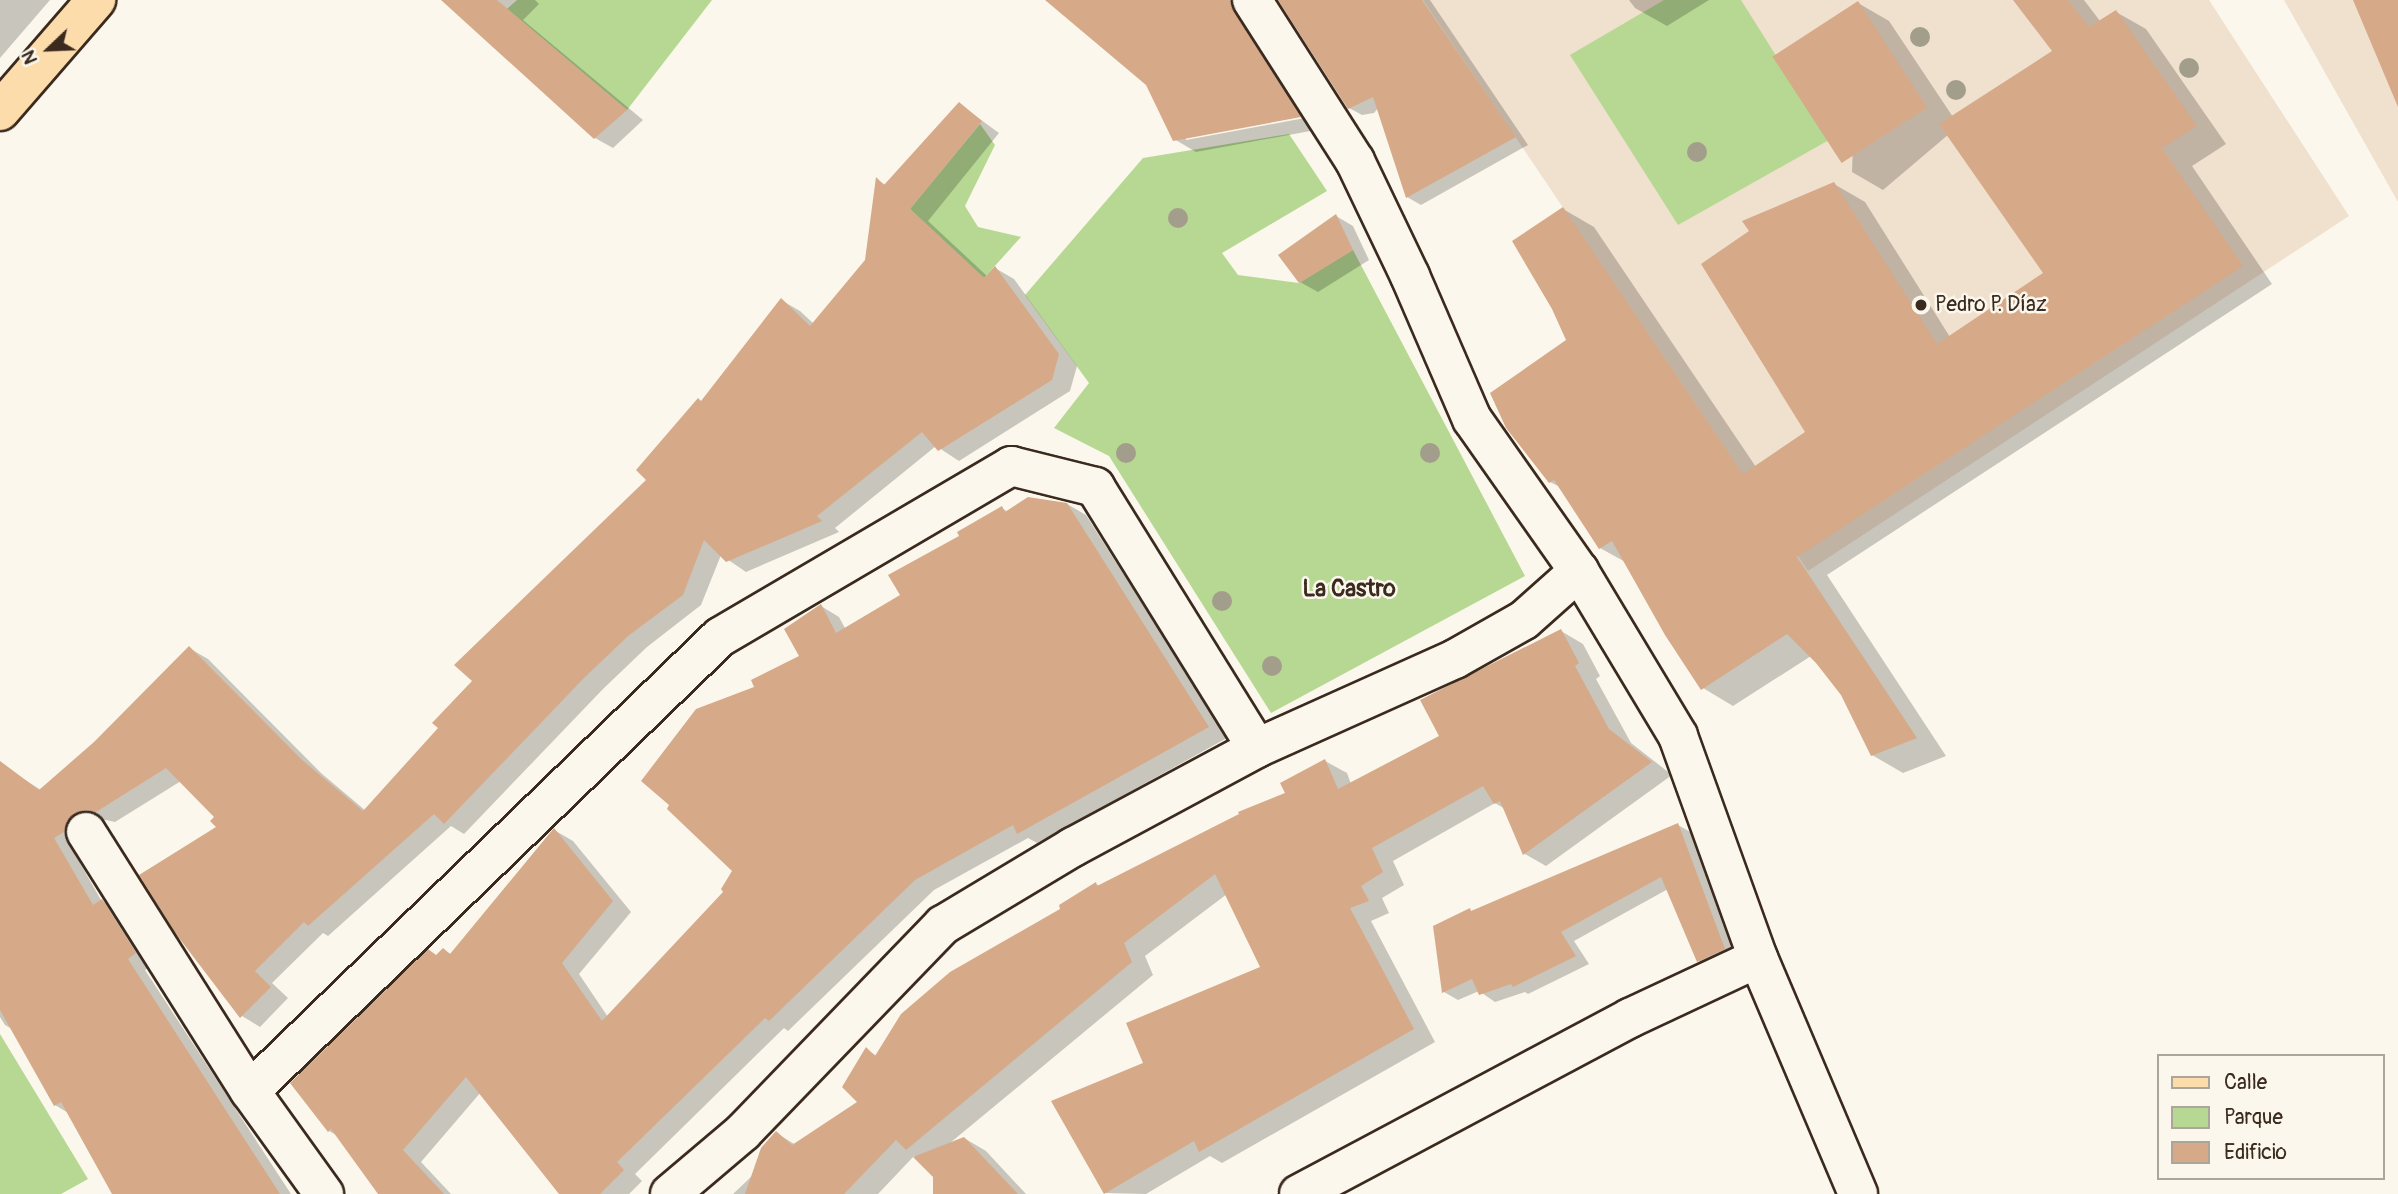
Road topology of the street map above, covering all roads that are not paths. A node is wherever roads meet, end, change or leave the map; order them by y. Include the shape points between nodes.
1 (96, 0) edge
2 (1252, 0) edge
3 (0, 111) edge
4 (1579, 571) junction
5 (1257, 748) junction
6 (86, 832) dead end
7 (1758, 958) junction
8 (250, 1091) junction
9 (324, 1194) edge
10 (670, 1194) edge
11 (1299, 1194) edge
12 (1858, 1194) edge

1 - 3 main road
2 - 4 street via 1355,161 1472,419
4 - 5 street via 1524,620 1455,659
4 - 7 street via 1678,736
5 - 8 street via 1095,487 1011,466 720,637
5 - 10 street via 1073,847 943,925 743,1132
6 - 8 street
7 - 11 street via 1630,1018
7 - 12 street
8 - 9 street

